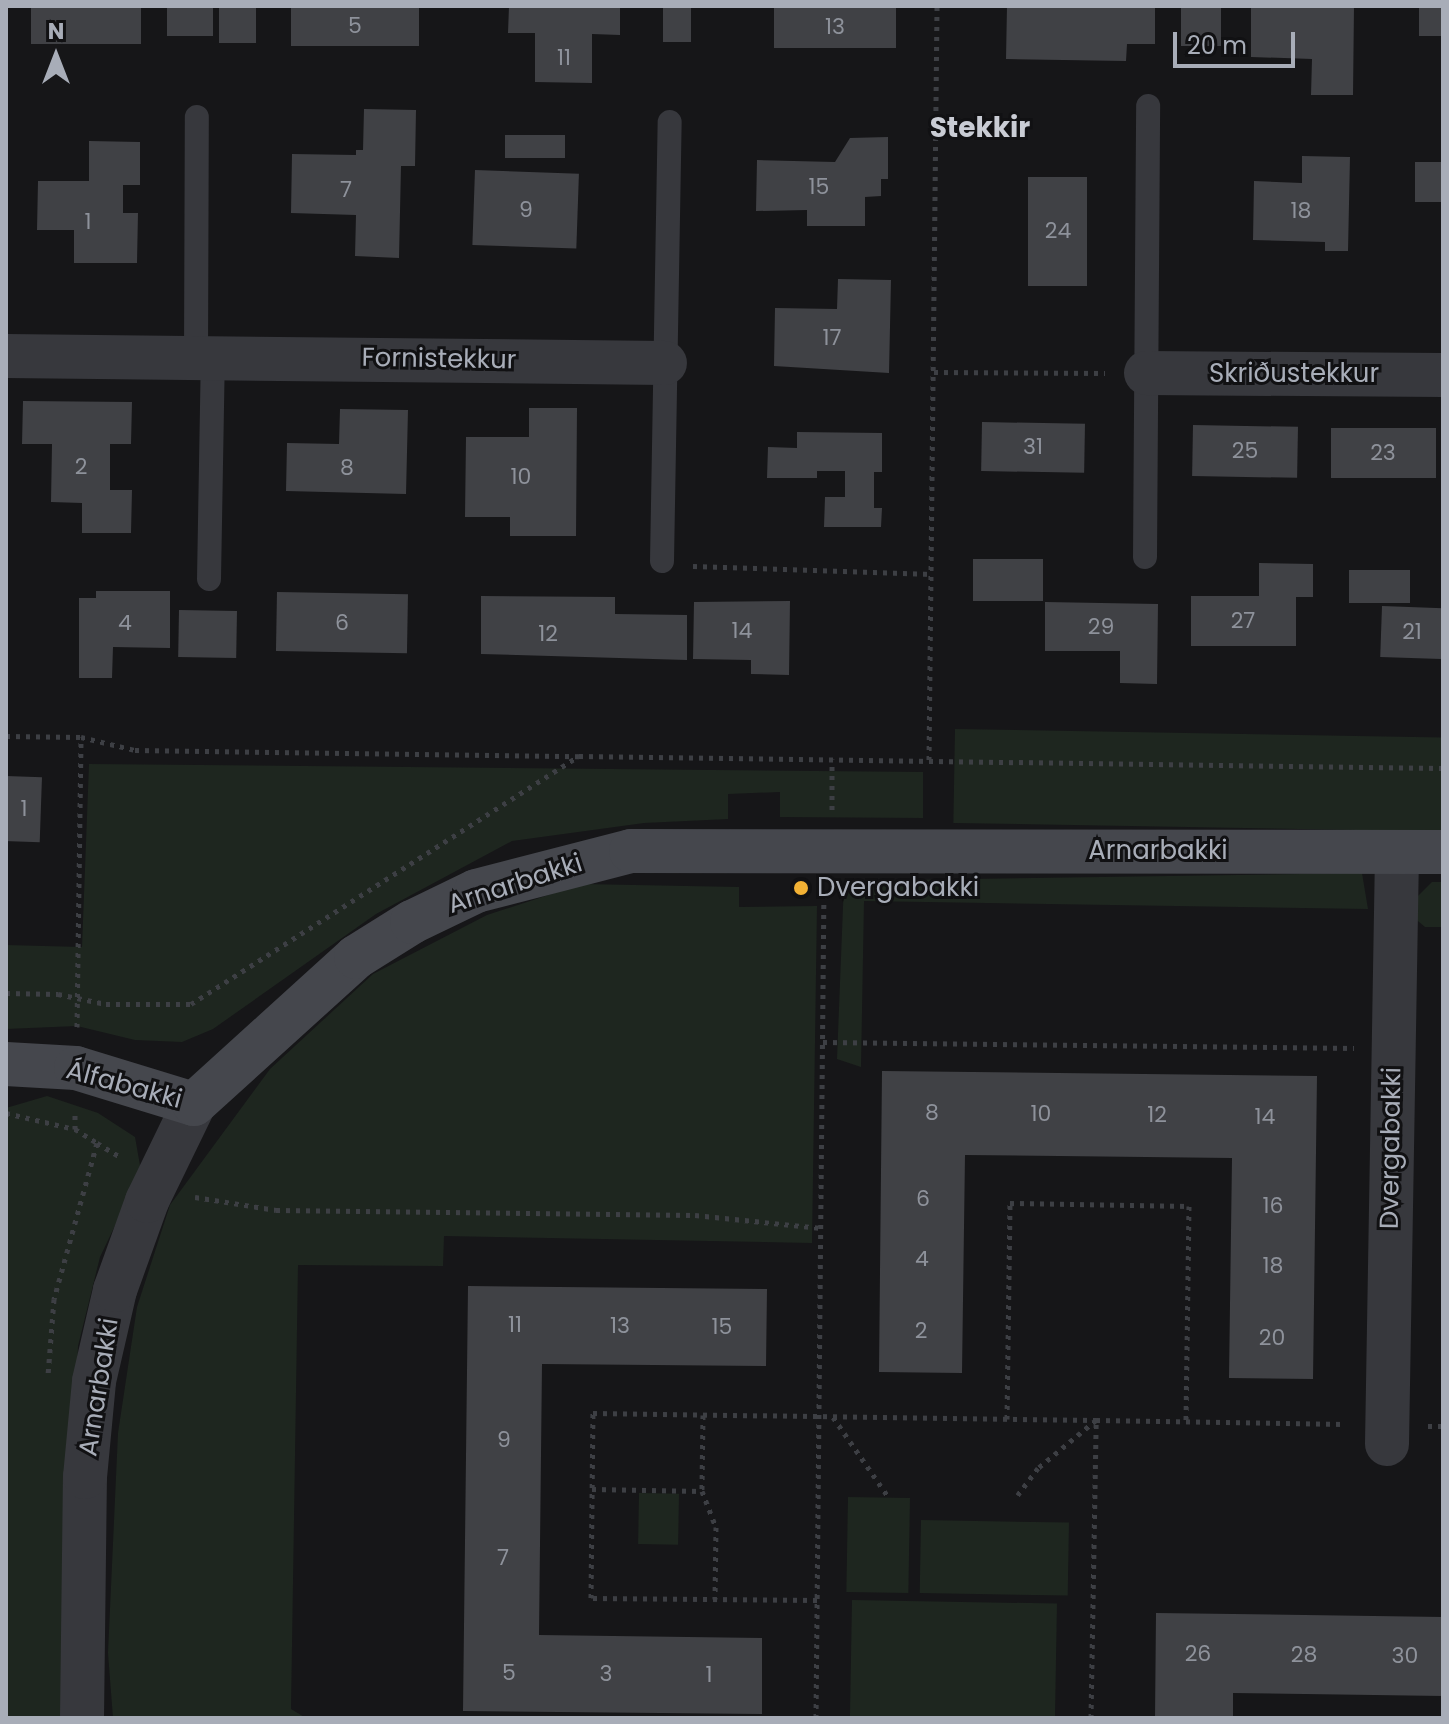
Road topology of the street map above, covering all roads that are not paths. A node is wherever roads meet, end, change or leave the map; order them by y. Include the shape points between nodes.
1 (1148, 106) dead end
2 (197, 117) dead end
3 (670, 122) dead end
4 (6, 356) edge
5 (205, 356) junction
6 (665, 363) junction
7 (1146, 373) junction
8 (1443, 375) edge
9 (1145, 557) dead end
10 (662, 561) road end
11 (209, 579) dead end
12 (1397, 852) junction
13 (1443, 852) edge
14 (6, 1064) edge
15 (194, 1104) junction
16 (1374, 1434) road end
17 (82, 1718) edge

1 - 7 lane
2 - 5 lane
3 - 6 lane
4 - 5 street, Fornistekkur
5 - 6 street, Fornistekkur
5 - 11 lane
6 - 10 lane
7 - 8 street, Skriðustekkur
7 - 9 lane
12 - 13 street, Arnarbakki
12 - 15 street, Arnarbakki via 683,848 579,861 476,891 356,957
12 - 16 street, Dvergabakki
14 - 15 street, Álfabakki via 76,1068
15 - 17 street, Arnarbakki via 147,1201 115,1290 94,1381 85,1477

